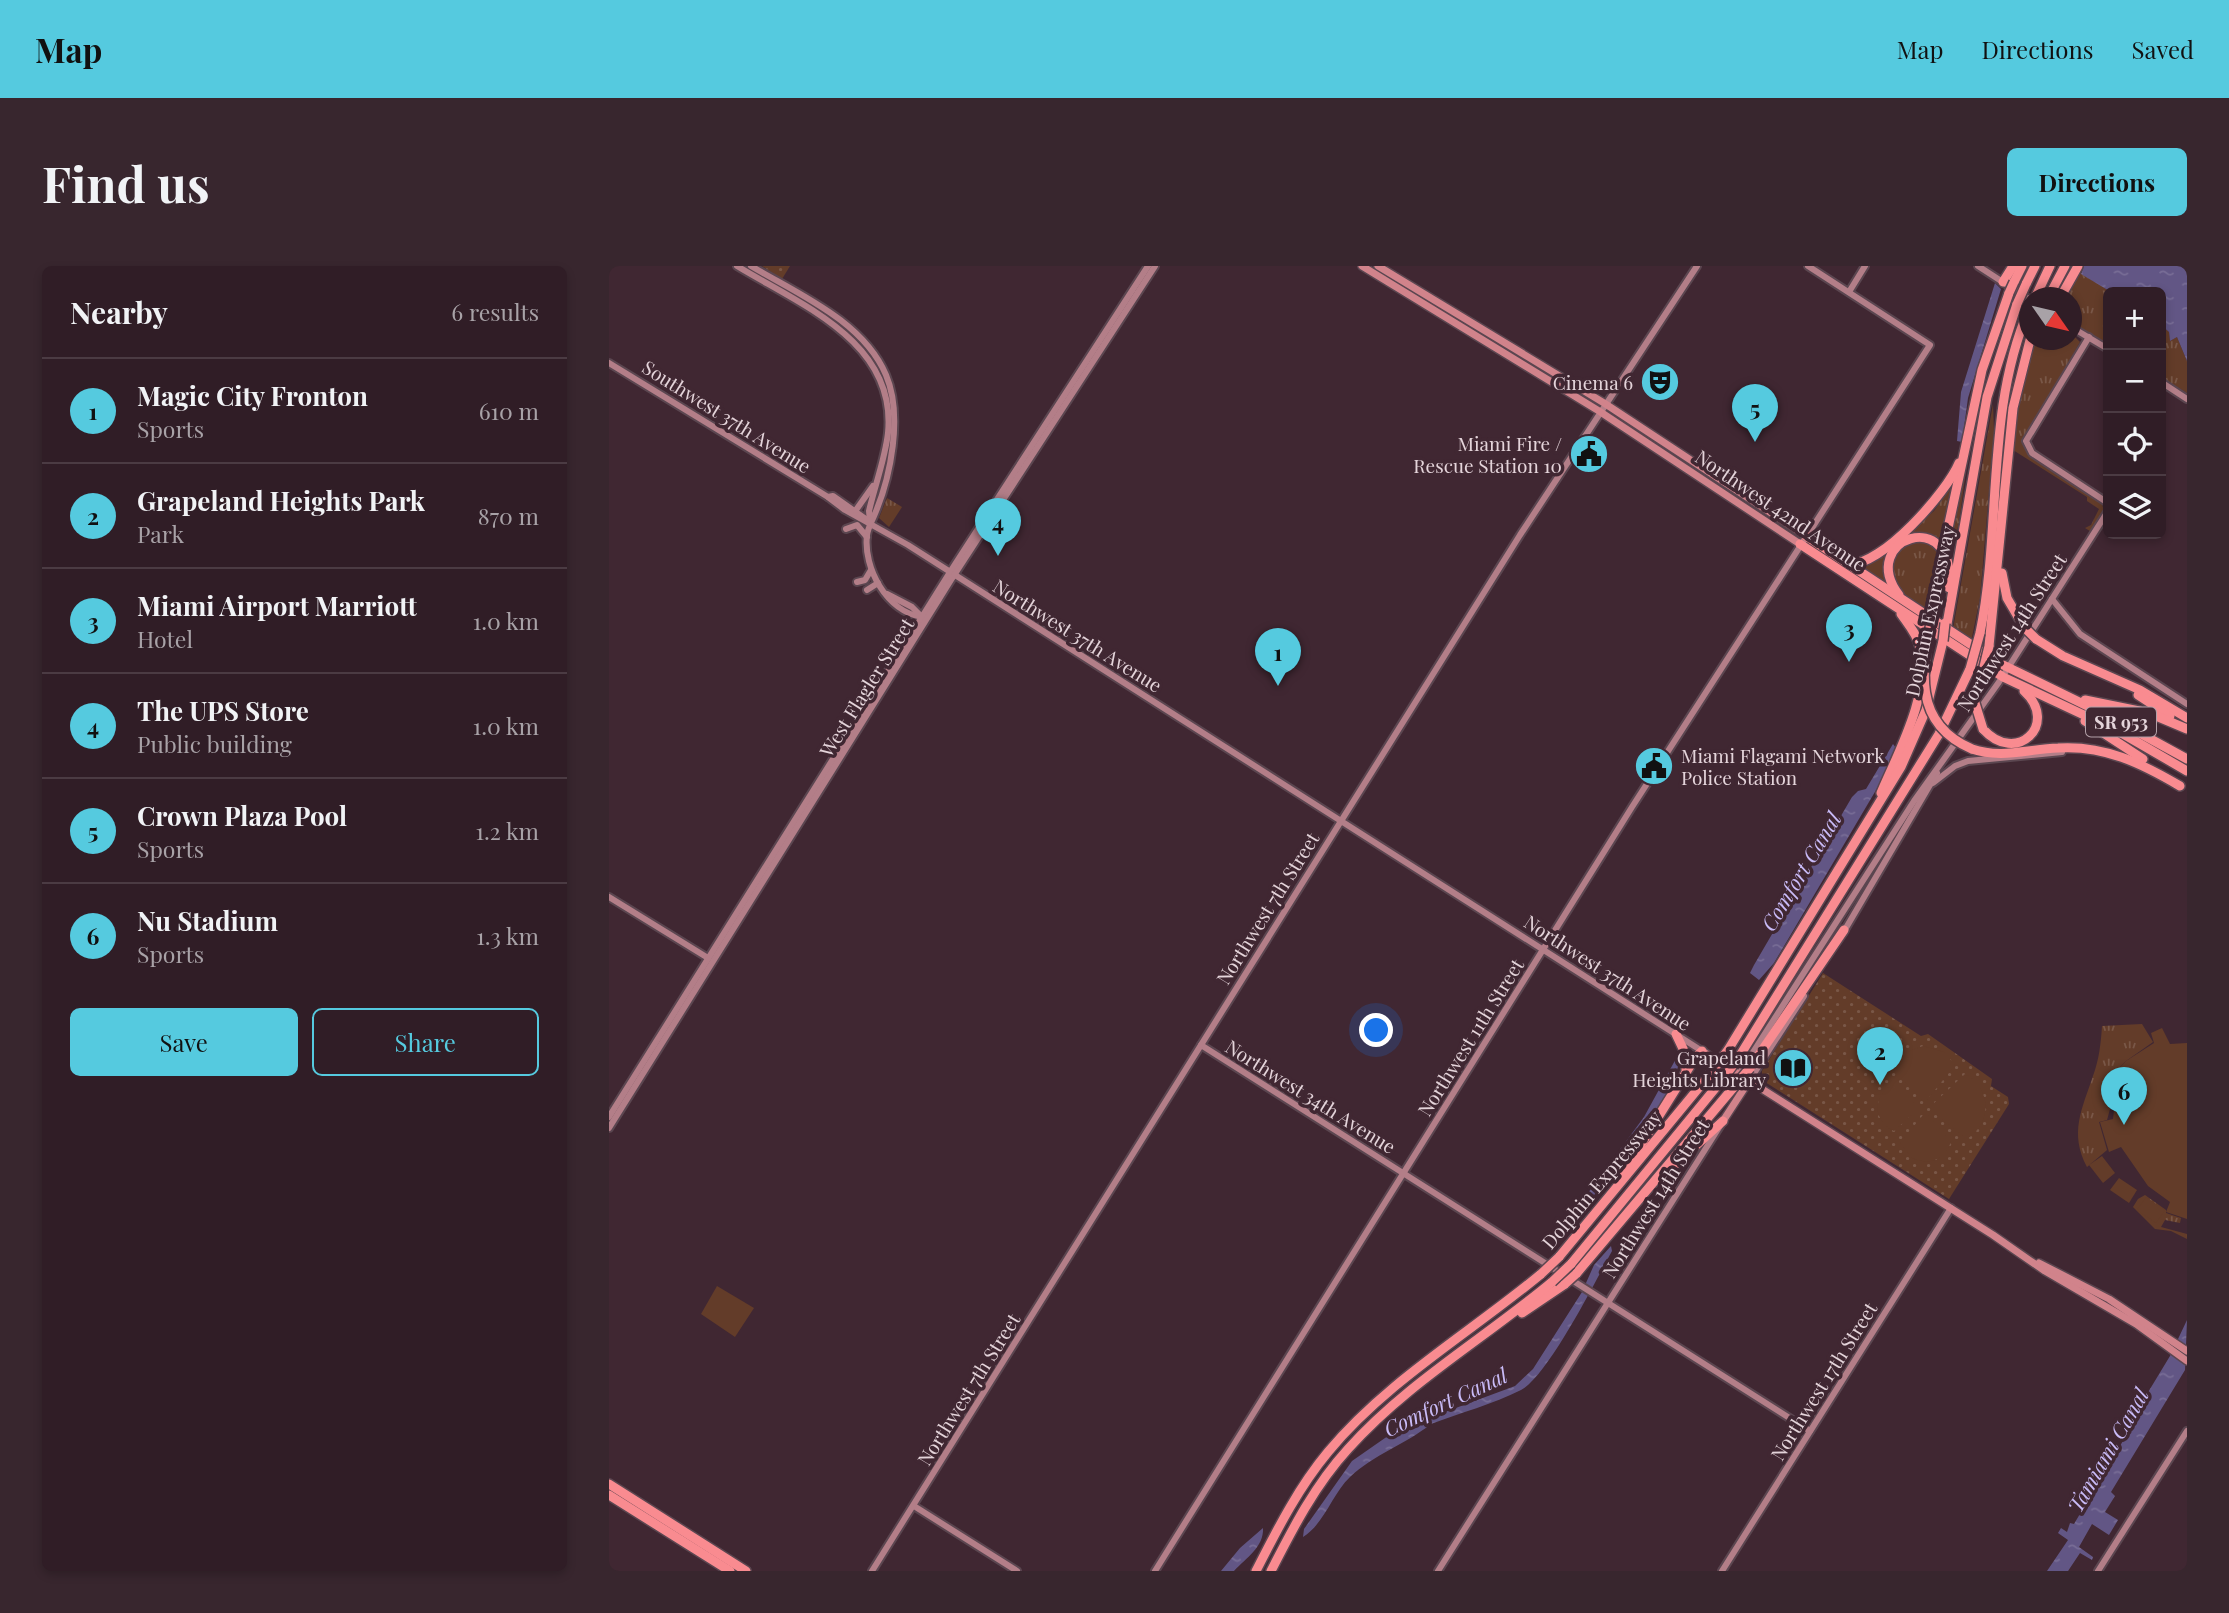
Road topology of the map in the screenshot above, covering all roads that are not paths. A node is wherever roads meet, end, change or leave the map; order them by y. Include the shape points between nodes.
1 (737, 266) edge
2 (1148, 266) edge
3 (1155, 266) edge
4 (1361, 266) edge
5 (1378, 266) edge
6 (1697, 266) edge
7 (1808, 266) edge
8 (1865, 266) edge
9 (1978, 266) edge
10 (2013, 266) edge
11 (2022, 266) edge
12 (2035, 266) edge
13 (2050, 266) edge
14 (2065, 266) edge
15 (2078, 266) edge
16 (754, 271) edge
17 (2003, 282) junction
18 (2040, 287) edge
19 (2054, 287) edge
20 (2066, 287) edge
21 (1849, 292) junction
22 (2019, 292) edge
23 (2082, 333) edge
24 (2089, 337) junction
25 (2019, 339) edge
26 (1488, 343) junction
27 (1506, 344) junction
28 (2103, 346) edge
29 (867, 350) junction
30 (2028, 350) edge
31 (1520, 362) junction
32 (609, 363) edge
33 (1538, 363) junction
34 (877, 372) junction
35 (885, 373) junction
36 (2166, 385) edge
37 (2187, 399) edge
38 (1602, 407) junction
39 (1046, 427) junction
40 (1043, 441) junction
41 (1965, 451) junction
42 (1688, 469) junction
43 (1017, 470) junction
44 (1706, 470) junction
45 (1700, 477) junction
46 (1717, 477) junction
47 (876, 481) junction
48 (1015, 485) junction
49 (881, 489) junction
50 (828, 496) junction
51 (2103, 500) edge
52 (856, 510) junction
53 (2103, 519) edge
54 (870, 522) junction
55 (845, 529) dead end
56 (867, 537) junction
57 (1803, 540) junction
58 (2001, 551) junction
59 (1845, 562) junction
60 (871, 570) junction
61 (952, 573) junction
62 (877, 581) junction
63 (2052, 599) junction
64 (1904, 601) junction
65 (928, 606) junction
66 (1895, 607) junction
67 (909, 609) junction
68 (922, 617) junction
69 (1946, 623) junction
70 (914, 629) junction
71 (2005, 673) junction
72 (2106, 676) junction
73 (2014, 683) junction
74 (2059, 692) junction
75 (2187, 704) edge
76 (2066, 708) junction
77 (2187, 718) edge
78 (2187, 728) edge
79 (2121, 755) junction
80 (2187, 759) edge
81 (1939, 768) junction
82 (2187, 771) edge
83 (1932, 784) junction
84 (2184, 788) edge
85 (1341, 820) junction
86 (1870, 821) junction
87 (609, 897) edge
88 (1845, 929) junction
89 (1544, 949) junction
90 (717, 955) junction
91 (708, 958) junction
92 (697, 982) junction
93 (1676, 1034) junction
94 (1201, 1045) junction
95 (1702, 1051) junction
96 (1686, 1072) junction
97 (1739, 1074) junction
98 (1749, 1081) junction
99 (609, 1117) edge
100 (1723, 1121) junction
101 (609, 1128) edge
102 (1404, 1173) junction
103 (1656, 1180) junction
104 (1602, 1208) junction
105 (1951, 1208) junction
106 (1608, 1303) junction
107 (1473, 1344) junction
108 (2172, 1345) junction
109 (2187, 1351) edge
110 (2187, 1361) edge
111 (1810, 1431) junction
112 (2187, 1431) edge
113 (609, 1484) edge
114 (615, 1494) edge
115 (914, 1506) junction
116 (730, 1571) edge
117 (746, 1571) edge
118 (873, 1571) edge
119 (1017, 1571) edge
120 (1155, 1571) edge
121 (1256, 1571) edge
122 (1271, 1571) edge
123 (1438, 1571) edge
124 (1722, 1571) edge
125 (2098, 1571) edge

1 - 16 main road
2 - 39 main road, West Flagler Street
3 - 40 main road, West Flagler Street
4 - 26 main road, Northwest 42nd Avenue / SR 953
5 - 27 main road, Northwest 42nd Avenue / SR 953
6 - 38 main road, Northwest 7th Street
7 - 21 main road
8 - 21 main road
9 - 17 main road
10 - 17 highway
11 - 41 highway, bridge via 1985,360
12 - 69 highway, Dolphin Expressway, bridge via 2017,304 1987,397
13 - 18 highway
14 - 19 highway
15 - 20 highway
16 - 29 main road via 832,320
17 - 22 main road
21 - 57 main road, Northwest 11th Street via 1930,345
23 - 24 main road
24 - 28 main road
24 - 51 main road via 2027,435 2026,446
25 - 107 highway, Dolphin Expressway, bridge via 2004,398 1980,633 1970,669 1940,734 1722,1080 1571,1264
26 - 27 main road
26 - 31 main road, Northwest 42nd Avenue / SR 953
27 - 33 main road, Northwest 42nd Avenue / SR 953
29 - 34 main road
29 - 35 main road
30 - 58 highway via 2013,408
31 - 33 main road
31 - 38 main road, Northwest 42nd Avenue / SR 953
32 - 50 main road, Southwest 37th Avenue
33 - 38 main road, Northwest 42nd Avenue / SR 953
34 - 35 main road
34 - 47 main road via 888,419
35 - 49 main road via 895,431
36 - 37 main road
38 - 42 main road, Northwest 42nd Avenue / SR 953
38 - 44 main road, Northwest 42nd Avenue / SR 953
38 - 85 main road, Northwest 7th Street
39 - 40 main road
39 - 43 main road, West Flagler Street
40 - 48 main road, West Flagler Street
41 - 59 highway via 1948,486 1927,512 1867,560
41 - 79 highway, bridge via 1923,670 1926,697 1941,726 1972,749 1999,755 2076,747
42 - 44 main road
42 - 45 main road, Northwest 42nd Avenue / SR 953
43 - 48 main road
43 - 61 main road, West Flagler Street
44 - 46 main road, Northwest 42nd Avenue / SR 953
45 - 46 main road
45 - 57 main road, Northwest 42nd Avenue / SR 953
46 - 57 main road, Northwest 42nd Avenue / SR 953
47 - 49 main road
47 - 52 main road
47 - 54 main road
48 - 61 main road, West Flagler Street
49 - 54 main road
50 - 52 main road, Southwest 37th Avenue
50 - 54 main road, Southwest 37th Avenue via 829,501
52 - 54 main road, Southwest 37th Avenue
53 - 63 main road, Northwest 14th Street
54 - 56 main road
54 - 61 main road, Southwest 37th Avenue
55 - 56 main road via 857,525
56 - 60 main road
57 - 59 highway, Northwest 42nd Avenue / SR 953
57 - 66 highway, Northwest 42nd Avenue / SR 953
57 - 89 main road, Northwest 11th Street
58 - 72 highway, bridge via 2005,592 2024,627 2057,653
58 - 73 highway, bridge via 1989,646 1975,702 1983,729 1996,741 2010,744 2032,733 2038,719 2036,707
59 - 64 highway, Northwest 42nd Avenue / SR 953
60 - 62 main road
60 - 62 main road via 862,586
61 - 65 main road, West Flagler Street
61 - 85 main road, Northwest 37th Avenue
61 - 90 main road, West Flagler Street
62 - 67 main road
63 - 71 main road, Northwest 14th Street
63 - 75 main road via 2080,634
64 - 69 highway via 1888,577 1891,554 1907,539 1931,540 1942,547 1950,564
64 - 71 highway, Northwest 42nd Avenue / SR 953
65 - 67 main road
65 - 68 main road, West Flagler Street
66 - 71 highway, Northwest 42nd Avenue / SR 953
66 - 86 highway via 1919,641 1921,683 1904,740
67 - 68 main road
67 - 70 main road
68 - 70 main road, West Flagler Street
69 - 86 highway, Dolphin Expressway, bridge via 1918,730
70 - 91 main road, West Flagler Street
71 - 73 highway, Northwest 42nd Avenue / SR 953
71 - 74 highway, Northwest 42nd Avenue / SR 953
71 - 81 main road, Northwest 14th Street
72 - 77 highway
72 - 78 highway
73 - 76 highway, Northwest 42nd Avenue / SR 953
74 - 78 highway via 2149,713
74 - 80 highway, Northwest 42nd Avenue / SR 953
76 - 82 highway, Northwest 42nd Avenue / SR 953 via 2118,731
76 - 84 highway
79 - 83 main road via 2072,751 1974,760 1955,766
79 - 84 highway
81 - 83 main road, Northwest 14th Street
81 - 97 main road, Northwest 14th Street via 1913,801
83 - 88 main road, Northwest 14th Street
85 - 89 main road, Northwest 37th Avenue
85 - 94 main road, Northwest 7th Street
86 - 104 highway, Dolphin Expressway, bridge via 1728,1050
87 - 91 main road
88 - 98 main road, Northwest 14th Street
88 - 103 highway, bridge via 1750,1068
89 - 93 main road, Northwest 37th Avenue
89 - 102 main road, Northwest 11th Street
90 - 91 main road
90 - 92 main road, West Flagler Street
91 - 92 main road, West Flagler Street
92 - 99 main road, West Flagler Street
92 - 101 main road, West Flagler Street
93 - 95 main road, Northwest 37th Avenue
93 - 96 highway via 1686,1055
94 - 102 main road, Northwest 34th Avenue
94 - 115 main road, Northwest 7th Street
95 - 96 highway
95 - 97 main road, Northwest 37th Avenue
96 - 104 highway
97 - 98 main road, Northwest 37th Avenue
98 - 100 main road, Northwest 14th Street
98 - 105 main road, Northwest 37th Avenue
100 - 103 highway
100 - 106 main road, Northwest 14th Street
102 - 106 main road, Northwest 34th Avenue
102 - 120 main road, Northwest 11th Street
103 - 107 highway, bridge via 1565,1284
104 - 121 highway, Dolphin Expressway, bridge via 1541,1274 1385,1395 1344,1433 1296,1497
105 - 108 main road, Northwest 37th Avenue via 2045,1271
105 - 111 main road, Northwest 17th Street
106 - 111 main road
106 - 123 main road, Northwest 14th Street
107 - 122 highway, Dolphin Expressway via 1384,1413 1348,1448 1305,1506
108 - 109 main road, Northwest 37th Avenue
108 - 110 main road, Northwest 37th Avenue
111 - 124 main road, Northwest 17th Street
112 - 125 main road
113 - 114 highway
114 - 116 highway
114 - 117 highway via 650,1509
115 - 118 main road, Northwest 7th Street
115 - 119 main road

